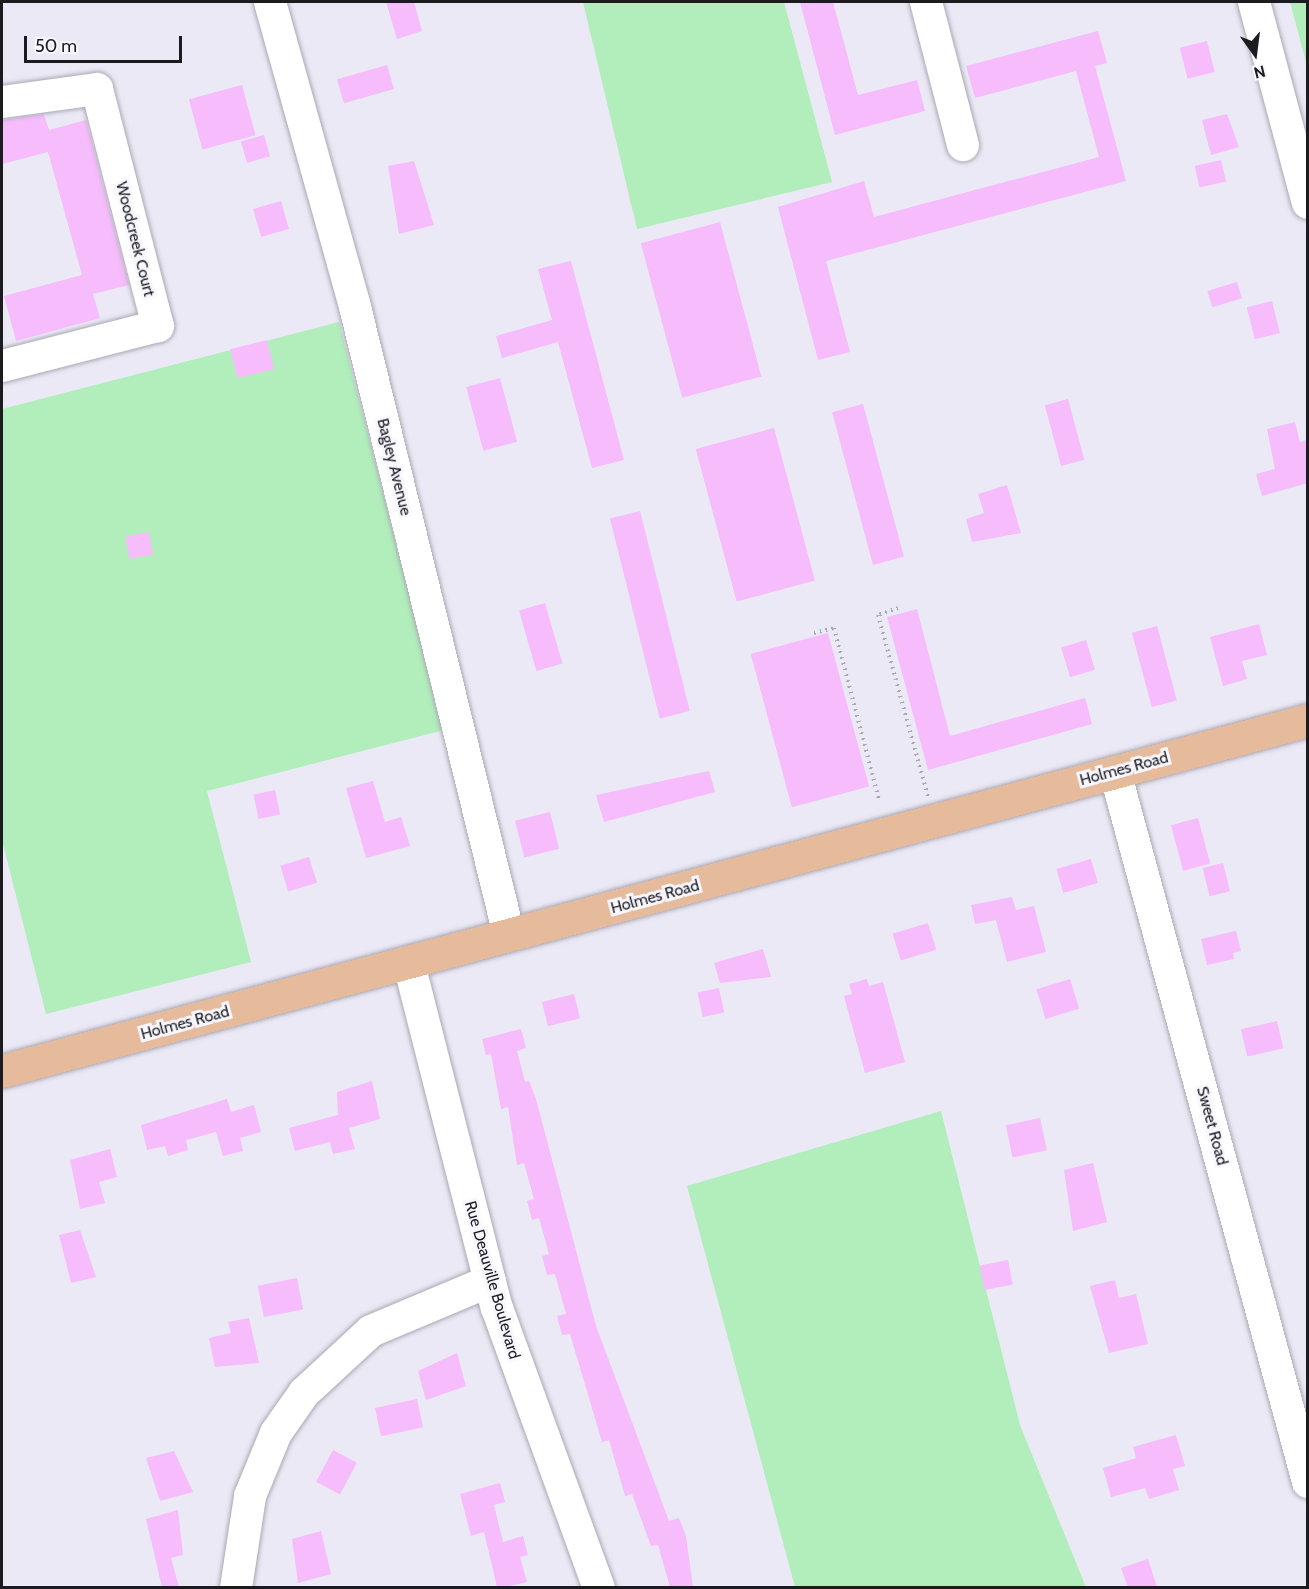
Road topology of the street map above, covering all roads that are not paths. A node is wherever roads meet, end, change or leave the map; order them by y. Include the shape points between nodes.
1 (270, 2) edge
2 (926, 2) edge
3 (1254, 2) edge
4 (2, 102) edge
5 (963, 145) dead end
6 (1308, 203) edge
7 (2, 366) edge
8 (1308, 720) edge
9 (1115, 772) junction
10 (510, 935) junction
11 (409, 964) junction
12 (2, 1071) edge
13 (490, 1281) junction
14 (1308, 1482) edge
15 (236, 1587) edge
16 (599, 1587) edge

1 - 10 street, Bagley Avenue via 355,307
2 - 5 street
3 - 6 street
4 - 7 street, Woodcreek Court via 97,89 158,326
8 - 9 main road, Holmes Road
9 - 10 main road, Holmes Road
9 - 14 street, Sweet Road
10 - 11 main road, Holmes Road
11 - 12 main road, Holmes Road
11 - 13 street, Rue Deauville Boulevard
13 - 15 street via 371,1331 304,1393 276,1433 250,1496
13 - 16 street, Rue Deauville Boulevard via 535,1420

